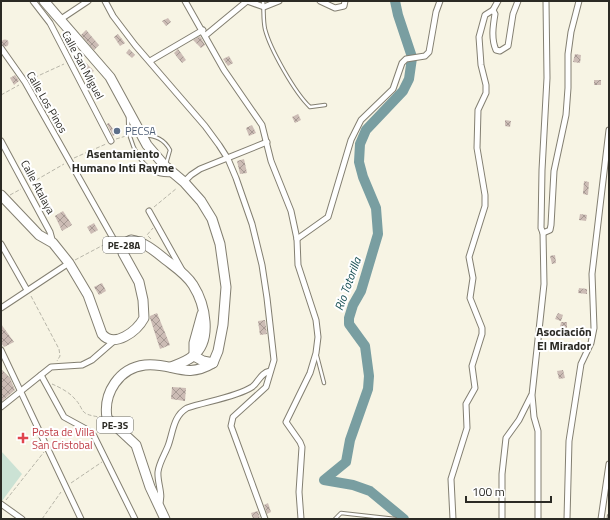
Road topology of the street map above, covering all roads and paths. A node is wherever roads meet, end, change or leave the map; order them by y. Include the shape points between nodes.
1 (33, 1) edge
2 (44, 1) edge
3 (88, 1) edge
4 (105, 1) edge
5 (185, 1) edge
6 (247, 1) edge
7 (263, 1) edge
8 (279, 1) edge
9 (320, 1) edge
10 (346, 1) edge
11 (440, 1) edge
12 (498, 1) edge
13 (518, 1) edge
14 (546, 1) edge
15 (579, 1) edge
16 (264, 7) junction
17 (493, 10) junction
18 (61, 19) junction
19 (205, 32) junction
20 (1, 48) edge
21 (150, 61) junction
22 (69, 62) junction
23 (25, 82) junction
24 (1, 95) edge
25 (326, 105) dead end
26 (129, 112) junction
27 (609, 130) edge
28 (140, 135) junction
29 (1, 141) edge
30 (111, 141) dead end
31 (267, 142) junction
32 (228, 159) junction
33 (165, 166) junction
34 (175, 175) junction
35 (184, 182) junction
36 (1, 195) edge
37 (149, 211) joint
38 (156, 225) junction
39 (543, 233) junction
40 (147, 235) dead end
41 (297, 239) junction
42 (114, 240) junction
43 (53, 243) junction
44 (1, 244) edge
45 (124, 247) junction
46 (69, 263) junction
47 (184, 274) junction
48 (27, 290) junction
49 (1, 308) edge
50 (115, 340) junction
51 (1, 351) edge
52 (316, 353) junction
53 (194, 356) junction
54 (213, 362) junction
55 (55, 366) junction
56 (170, 368) junction
57 (270, 371) junction
58 (42, 377) junction
59 (324, 383) dead end
60 (21, 390) junction
61 (532, 395) junction
62 (1, 407) edge
63 (106, 418) junction
64 (47, 449) junction
65 (105, 460) junction
66 (609, 464) edge
67 (65, 487) junction
68 (2, 504) edge
69 (158, 506) junction
70 (22, 519) edge
71 (42, 519) edge
72 (81, 519) edge
73 (134, 519) edge
74 (165, 519) edge
75 (265, 519) edge
76 (301, 519) edge
77 (335, 519) edge
78 (395, 519) edge
79 (453, 519) edge
80 (502, 519) edge
81 (538, 519) edge
82 (567, 519) edge
83 (601, 519) edge

1 - 22 street, Calle San Miguel via 50,23
2 - 18 highway
3 - 18 street
4 - 21 street via 126,34
5 - 19 street
6 - 16 street
6 - 19 street
7 - 16 lane
8 - 16 street
9 - 10 street via 335,8 344,6
11 - 41 street via 429,52 425,56 406,59 402,63 393,89 361,120 352,140 328,217
12 - 17 street
13 - 17 street via 513,14 508,46 500,51 494,46
14 - 39 street via 547,78 541,228
15 - 39 street via 570,32 566,115 554,171 551,225 550,230
16 - 25 lane via 266,30 282,67 300,98 310,107
17 - 79 street via 485,15 479,37 486,93 478,110 477,148 485,206 469,257 474,278 470,298 482,334 472,366 476,388 466,404 467,428 451,479
18 - 26 highway via 110,77
19 - 21 street
19 - 31 street via 224,70 255,112
20 - 23 street, Calle Los Pinos
21 - 32 street via 205,126
22 - 23 path
22 - 30 street, Calle San Miguel
23 - 24 path
23 - 42 street, Calle Los Pinos
26 - 28 highway
26 - 34 lane via 128,124 137,154 154,173 163,176
27 - 82 street via 592,274 594,328 591,343 581,364 569,441
28 - 33 highway
28 - 33 lane via 160,138 166,143 170,150
29 - 43 street, Calle Atalaya via 47,225
31 - 32 street
31 - 41 street via 271,161 291,211
32 - 35 street via 200,170
32 - 57 street via 243,197 262,265 274,360
33 - 34 highway
34 - 35 highway
35 - 37 path
35 - 54 highway via 201,201 212,219 225,271 223,325 218,352
36 - 43 highway via 39,235
37 - 38 street
38 - 40 path
38 - 47 street
39 - 61 street via 544,284
41 - 52 street via 298,265 316,320
42 - 45 street, Calle Los Pinos
42 - 46 path
43 - 46 highway
44 - 48 street
45 - 47 highway, PE-28A via 128,241 138,241
45 - 50 highway, PE-28A via 125,260 139,282 144,318 134,330
46 - 48 street
46 - 50 highway via 88,295 102,334 106,339
47 - 53 highway, PE-28A via 194,285 206,328 202,344
48 - 49 street
48 - 55 path via 59,349 60,356
50 - 55 street via 92,360 82,365
51 - 60 street
52 - 59 lane
52 - 76 street via 310,373 286,422 302,447 299,492
53 - 54 highway via 203,361
53 - 56 highway
54 - 56 highway, PE-3S via 198,370
55 - 58 street
56 - 63 highway, PE-3S via 146,365 133,368 120,377 110,391 105,408
57 - 69 street via 261,375 256,384 246,390 187,408 179,415 158,471 161,499
57 - 75 street via 266,387 233,417 231,426
58 - 60 street
58 - 63 path via 74,398 81,410 89,416
58 - 65 street via 64,417 94,436
60 - 62 street
60 - 64 street
61 - 80 street via 506,438 502,474
61 - 81 street via 538,431
63 - 69 highway, PE-3S via 136,445
64 - 67 street
64 - 68 path
65 - 67 path
65 - 73 street
66 - 83 street
67 - 71 path
67 - 72 street
68 - 70 street
69 - 74 highway, PE-3S
77 - 78 lane via 341,513

